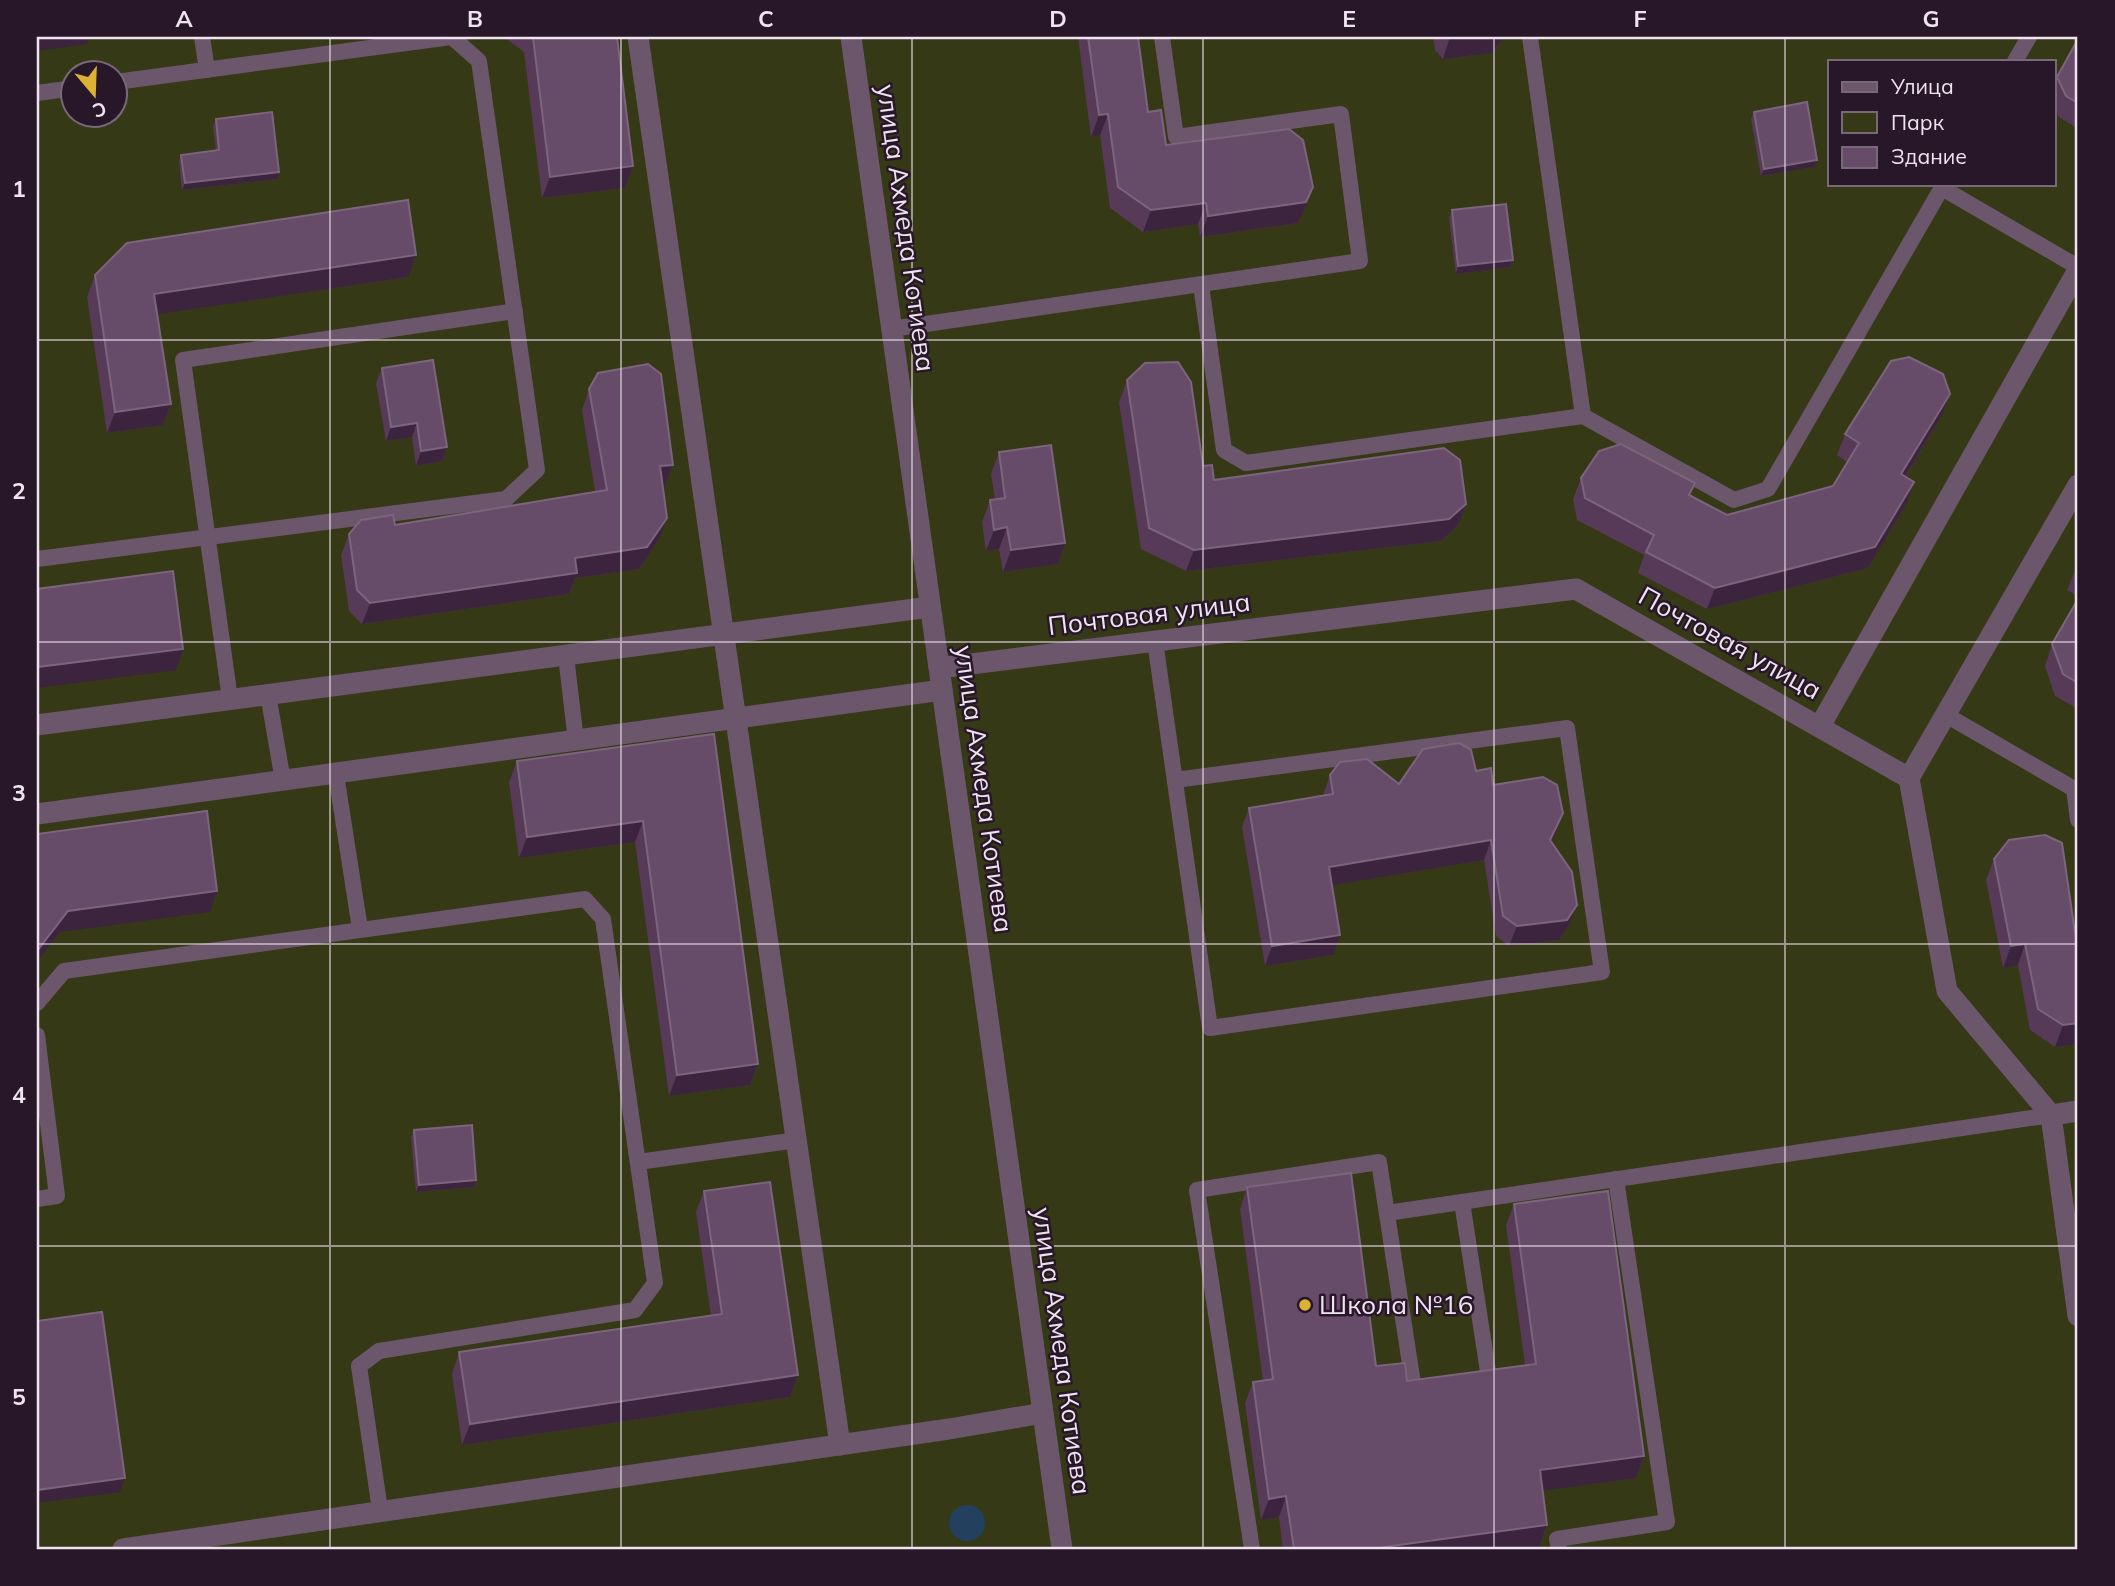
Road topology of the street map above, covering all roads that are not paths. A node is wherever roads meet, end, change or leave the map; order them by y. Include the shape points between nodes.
1 (202, 37) edge
2 (451, 37) edge
3 (638, 37) edge
4 (851, 37) edge
5 (1162, 37) edge
6 (1530, 37) edge
7 (2029, 37) edge
8 (2016, 60) edge
9 (207, 70) junction
10 (130, 80) edge
11 (60, 90) edge
12 (37, 93) edge
13 (1943, 186) edge
14 (2078, 268) edge
15 (1201, 285) junction
16 (515, 311) junction
17 (891, 329) junction
18 (1583, 416) junction
19 (2078, 485) edge
20 (208, 537) junction
21 (37, 559) edge
22 (930, 607) junction
23 (724, 635) junction
24 (1155, 641) junction
25 (566, 656) junction
26 (939, 668) junction
27 (942, 690) junction
28 (268, 694) junction
29 (230, 699) junction
30 (1947, 715) junction
31 (736, 719) junction
32 (37, 724) edge
33 (1820, 726) junction
34 (576, 741) junction
35 (336, 774) junction
36 (1909, 778) junction
37 (1175, 780) junction
38 (283, 781) junction
39 (37, 814) edge
40 (2078, 820) edge
41 (360, 929) junction
42 (37, 1003) edge
43 (37, 1035) edge
44 (2078, 1111) edge
45 (2051, 1115) junction
46 (797, 1140) junction
47 (638, 1163) junction
48 (1616, 1179) junction
49 (2070, 1192) edge
50 (37, 1199) edge
51 (1462, 1202) junction
52 (1387, 1213) junction
53 (2078, 1305) edge
54 (1464, 1382) edge
55 (1439, 1386) edge
56 (1043, 1413) junction
57 (841, 1445) junction
58 (380, 1510) junction
59 (123, 1549) edge
60 (1062, 1549) edge
61 (1252, 1549) edge
62 (1559, 1549) edge

1 - 9 lane
2 - 9 lane
2 - 16 lane via 479,61
3 - 23 street
4 - 17 street, улица Ахмеда Котиева
5 - 15 lane via 1176,137 1341,114 1360,261
6 - 18 lane
7 - 8 lane
9 - 10 lane
11 - 12 lane
13 - 14 lane
13 - 18 lane via 1768,489 1734,500
14 - 33 street
15 - 17 lane
15 - 18 lane via 1224,450 1246,463
16 - 20 lane via 537,470 506,499
16 - 20 lane via 183,360
17 - 22 street, улица Ахмеда Котиева
19 - 30 street
20 - 21 lane
20 - 29 lane
22 - 23 street
22 - 26 street, улица Ахмеда Котиева
23 - 25 street
23 - 31 street
24 - 26 street, Почтовая улица
24 - 33 street, Почтовая улица via 1576,589
24 - 37 lane
25 - 28 street
25 - 34 lane
26 - 27 street, улица Ахмеда Котиева
27 - 31 street
27 - 56 street, улица Ахмеда Котиева
28 - 29 street
28 - 38 lane
29 - 32 street
30 - 36 street
30 - 40 lane via 2074,789
31 - 34 street
31 - 46 street
33 - 36 street, Почтовая улица
34 - 35 street
35 - 38 street
35 - 41 lane
36 - 45 street via 1947,991
37 - 37 lane via 1210,1028 1602,972 1567,728
38 - 39 street
41 - 42 lane via 64,971
41 - 47 lane via 585,899 603,919
43 - 50 lane via 57,1196
44 - 45 street
45 - 48 lane
45 - 49 street
46 - 47 lane
46 - 57 street
47 - 58 lane via 655,1283 635,1310 379,1351 359,1366
48 - 51 lane
48 - 62 lane via 1667,1522 1558,1539
49 - 53 street
51 - 52 lane
51 - 54 lane via 1489,1378
52 - 55 lane via 1413,1390
52 - 61 lane via 1379,1162 1197,1190
56 - 57 street
56 - 60 street, улица Ахмеда Котиева
57 - 58 street
58 - 59 street

